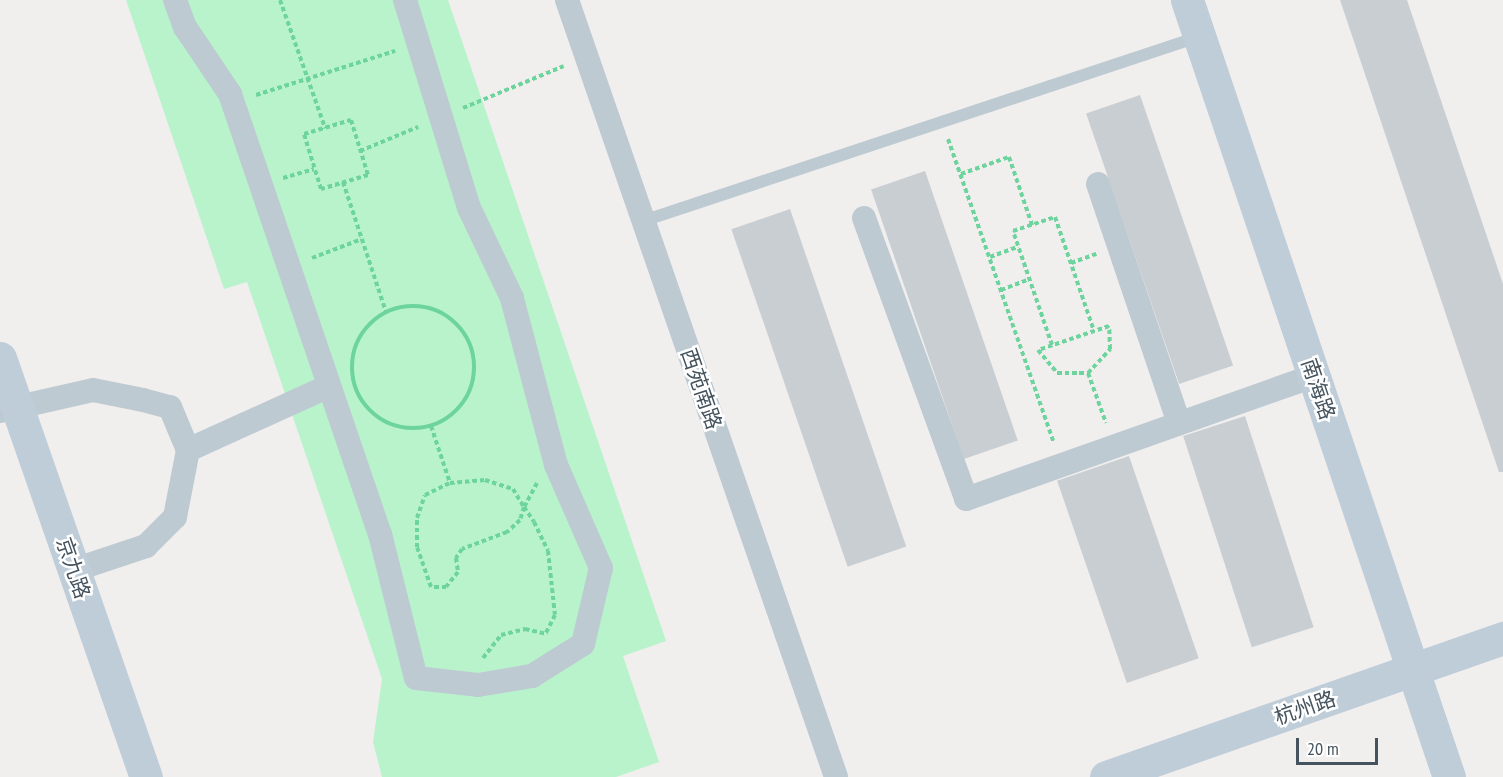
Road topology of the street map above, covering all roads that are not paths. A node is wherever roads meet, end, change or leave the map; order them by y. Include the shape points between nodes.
1 (175, 0) edge
2 (405, 0) edge
3 (567, 0) edge
4 (1187, 0) edge
5 (1199, 36) junction
6 (1098, 184) dead end
7 (864, 218) dead end
8 (644, 221) junction
9 (0, 358) edge
10 (1314, 376) junction
11 (327, 387) junction
12 (8, 408) edge
13 (1179, 423) junction
14 (188, 450) junction
15 (74, 570) junction
16 (1503, 638) edge
17 (1413, 670) junction
18 (146, 777) edge
19 (836, 777) edge
20 (1106, 777) edge
21 (1449, 777) edge

1 - 11 street via 185,27 233,103
2 - 11 street via 438,118 469,208 512,298 556,465 601,568 583,644 532,676 478,685 416,678 380,534
3 - 8 street, 西苑南路
4 - 5 main road, 南海路
5 - 8 lane
5 - 10 main road, 南海路
6 - 13 street
7 - 13 street via 966,499
8 - 19 street, 西苑南路
9 - 12 main road, 京九路
10 - 13 street
10 - 17 main road, 南海路
11 - 14 street
12 - 14 street via 93,390 170,407
12 - 15 main road, 京九路
14 - 15 street via 174,517 146,546
15 - 18 main road, 京九路
16 - 17 main road, 杭州路
17 - 20 main road, 杭州路
17 - 21 main road, 南海路

